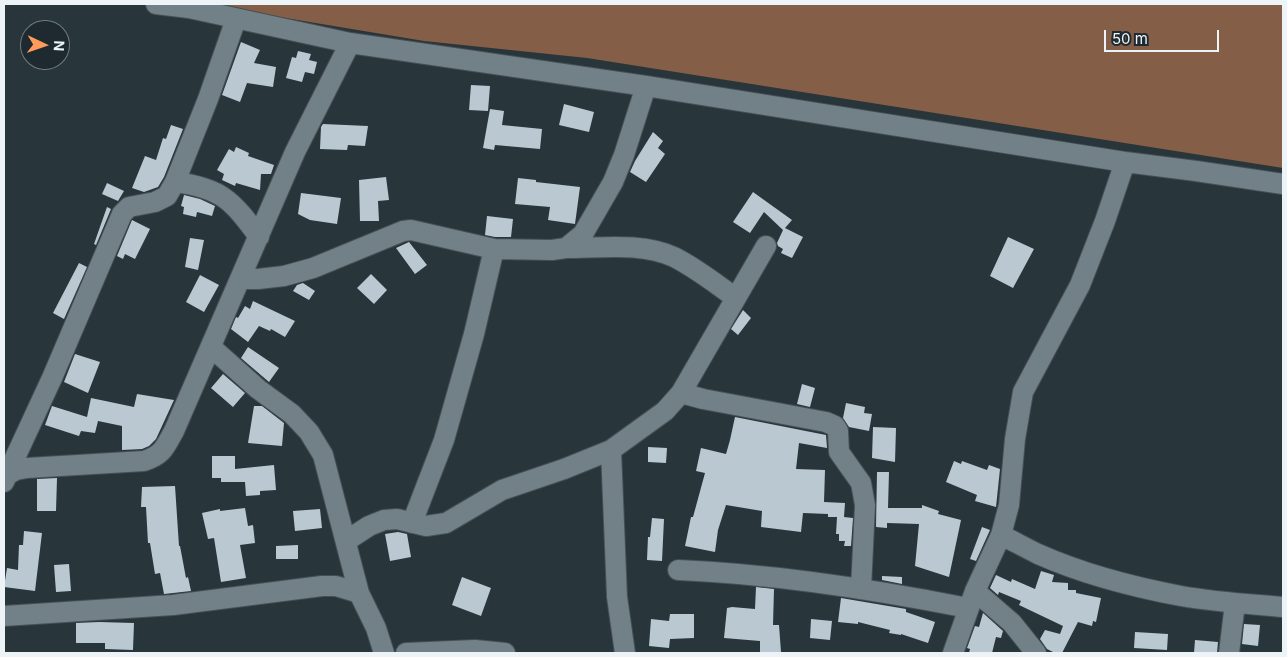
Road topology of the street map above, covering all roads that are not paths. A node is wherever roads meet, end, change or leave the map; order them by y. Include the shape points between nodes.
1 (156, 4) edge
2 (236, 18) junction
3 (350, 43) junction
4 (646, 86) junction
5 (1125, 162) junction
6 (174, 182) junction
7 (1283, 184) edge
8 (259, 237) junction
9 (766, 246) dead end
10 (566, 248) junction
11 (494, 249) junction
12 (241, 279) junction
13 (736, 298) junction
14 (211, 348) junction
15 (681, 393) junction
16 (611, 450) junction
17 (6, 479) edge
18 (412, 523) junction
19 (1001, 535) junction
20 (346, 541) junction
21 (678, 570) dead end
22 (861, 589) junction
23 (359, 593) junction
24 (971, 599) junction
25 (1235, 603) junction
26 (1283, 607) edge
27 (4, 616) edge
28 (384, 653) edge
29 (406, 653) edge
30 (505, 653) edge
31 (625, 653) edge
32 (953, 653) edge
33 (1036, 653) edge
34 (1229, 653) edge

1 - 2 street
2 - 3 street
2 - 6 street
3 - 4 street
3 - 8 street via 296,152
4 - 5 street
4 - 10 street via 613,182 583,234
5 - 7 street
5 - 19 street via 1080,285 1024,392 1015,440 1009,505
6 - 8 street via 214,191 231,202
6 - 17 street via 162,200 129,207 122,214
8 - 12 street
9 - 13 street
10 - 11 street
10 - 13 street via 653,250 674,257
11 - 12 street via 412,230 402,231 313,268 291,274
11 - 18 street via 444,440
12 - 14 street
13 - 15 street
14 - 17 street via 174,431 156,457 144,461 27,468 16,470
14 - 20 street via 292,414 309,432 323,455
15 - 16 street via 665,411
15 - 22 street via 835,426 839,452 861,483 864,494
16 - 18 street via 502,490 446,523 426,526
16 - 31 street via 617,597
18 - 20 street via 384,520
19 - 24 street
19 - 25 street via 1039,554 1113,580 1181,596
20 - 23 street
21 - 22 street via 732,572
22 - 24 street
23 - 27 street via 336,586 322,586 174,605
23 - 28 street
24 - 32 street
24 - 33 street via 1012,623
25 - 26 street
25 - 34 street
29 - 30 street via 475,650

